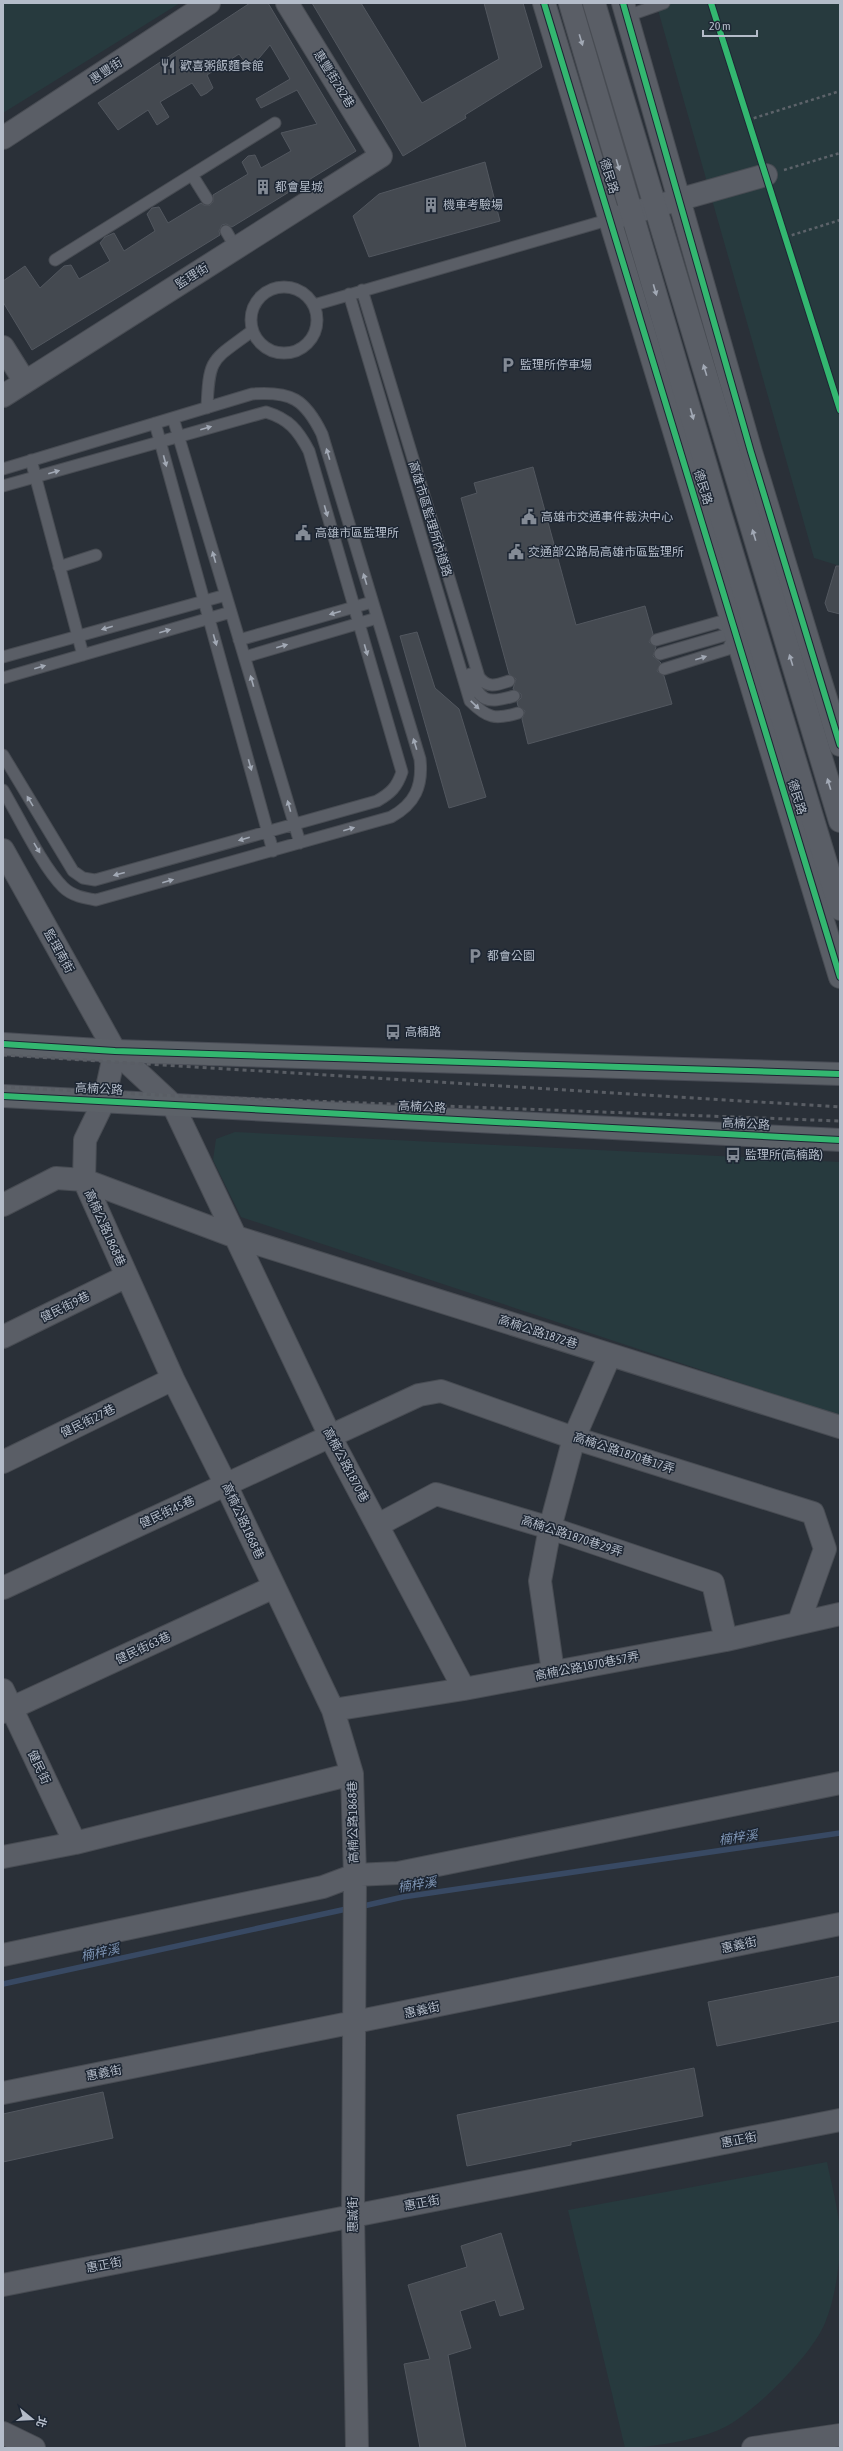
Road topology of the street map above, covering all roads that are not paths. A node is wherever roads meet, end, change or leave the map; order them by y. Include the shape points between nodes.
1 (209, 3) edge
2 (287, 3) edge
3 (544, 3) edge
4 (570, 3) edge
5 (594, 3) edge
6 (664, 3) edge
7 (625, 9) edge
8 (275, 124) dead end
9 (3, 138) edge
10 (382, 156) joint
11 (192, 175) junction
12 (766, 175) road end
13 (206, 199) dead end
14 (679, 200) junction
15 (656, 206) junction
16 (633, 212) junction
17 (610, 219) junction
18 (55, 260) dead end
19 (355, 292) junction
20 (314, 305) junction
21 (252, 331) junction
22 (3, 347) edge
23 (25, 382) junction
24 (3, 396) edge
25 (207, 408) junction
26 (173, 418) junction
27 (155, 423) junction
28 (179, 435) junction
29 (160, 441) junction
30 (739, 449) junction
31 (31, 460) junction
32 (695, 463) junction
33 (3, 469) edge
34 (35, 477) junction
35 (3, 486) edge
36 (96, 555) dead end
37 (59, 567) junction
38 (226, 595) junction
39 (204, 601) junction
40 (372, 602) junction
41 (354, 607) junction
42 (231, 612) junction
43 (377, 618) junction
44 (209, 619) junction
45 (359, 624) junction
46 (745, 630) junction
47 (78, 636) junction
48 (239, 640) junction
49 (656, 640) dead end
50 (660, 654) dead end
51 (83, 655) junction
52 (3, 657) edge
53 (245, 657) junction
54 (664, 669) dead end
55 (3, 678) edge
56 (509, 681) dead end
57 (514, 696) dead end
58 (518, 713) dead end
59 (838, 733) edge
60 (814, 734) junction
61 (780, 747) junction
62 (3, 755) edge
63 (3, 790) edge
64 (840, 821) edge
65 (294, 824) junction
66 (268, 832) junction
67 (300, 843) junction
68 (3, 850) edge
69 (273, 851) junction
70 (840, 909) edge
71 (840, 977) edge
72 (3, 1044) edge
73 (115, 1051) junction
74 (840, 1074) edge
75 (3, 1096) edge
76 (104, 1101) junction
77 (173, 1105) junction
78 (840, 1140) edge
79 (84, 1180) junction
80 (3, 1204) edge
81 (236, 1237) junction
82 (127, 1276) junction
83 (3, 1337) edge
84 (610, 1355) junction
85 (173, 1380) junction
86 (840, 1427) edge
87 (331, 1438) junction
88 (574, 1438) junction
89 (3, 1462) edge
90 (226, 1485) junction
91 (378, 1525) junction
92 (550, 1528) junction
93 (274, 1587) junction
94 (3, 1588) edge
95 (840, 1614) edge
96 (799, 1622) junction
97 (726, 1640) junction
98 (553, 1672) junction
99 (464, 1689) junction
100 (6, 1703) edge
101 (333, 1710) junction
102 (352, 1774) junction
103 (840, 1783) edge
104 (74, 1843) junction
105 (3, 1858) edge
106 (354, 1874) junction
107 (840, 1924) edge
108 (3, 1955) edge
109 (352, 1981) joint
110 (353, 2024) junction
111 (3, 2093) edge
112 (840, 2120) edge
113 (353, 2216) junction
114 (3, 2285) edge
115 (3, 2433) edge
116 (840, 2435) edge
117 (34, 2448) edge
118 (357, 2448) edge
119 (753, 2448) edge

1 - 9 street, 惠豐街
2 - 10 street, 惠豐街282巷
3 - 17 street, 德民路
4 -> 16 street, 德民路
5 - 15 street
6 - 7 lane
7 - 14 street
8 - 11 lane
10 - 23 street, 監理街 via 231,239
11 - 13 lane
11 - 18 lane
12 - 14 street
14 - 15 street
14 - 30 street
15 - 16 street
30 -> 15 street
16 - 17 street
16 -> 32 street, 德民路
17 - 19 lane
17 - 32 street, 德民路
19 - 20 lane
19 - 56 lane, 高雄市區監理所內道路 via 479,677 483,683 490,686
19 - 57 lane, 高雄市區監理所內道路 via 474,687 481,696 493,702
19 -> 58 lane, 高雄市區監理所內道路 via 470,701 485,714 493,717 502,718
20 - 21 lane via 307,295 298,289 287,286 271,289 258,299 252,309
20 - 21 lane via 317,326 310,340 297,351 275,352 266,348
21 - 25 lane via 214,360 208,382
22 - 23 street
23 - 24 street, 監理街
25 - 26 lane
40 -> 25 lane via 322,434 312,413 298,400 286,394 270,393 252,394
26 - 27 lane
26 - 28 lane
27 - 29 lane
27 - 31 lane
28 - 29 lane
38 -> 28 lane
28 -> 41 lane via 266,412 279,416 291,424 300,433 309,451
34 -> 29 lane
29 -> 39 lane
30 - 32 street
30 - 59 street
60 -> 30 street
31 - 33 lane
31 - 34 lane
32 - 46 street, 德民路
34 - 35 lane
34 - 37 lane
36 - 37 lane
37 - 47 lane
38 - 39 lane
38 - 42 lane
39 - 44 lane
39 -> 47 lane
40 - 41 lane
40 - 43 lane
41 - 45 lane
41 -> 48 lane
42 - 44 lane
42 - 48 lane
43 - 45 lane
67 -> 43 lane via 391,817 401,811 417,789 422,776 420,759
51 -> 44 lane
44 -> 66 lane
53 -> 45 lane
45 -> 65 lane via 402,772 397,785 377,801
46 - 49 lane via 719,622
46 - 50 lane
54 -> 46 lane via 728,649
46 - 61 street, 德民路
47 - 51 lane
47 - 52 lane
48 - 53 lane
55 -> 51 lane
65 -> 53 lane
59 - 60 lane
60 - 61 lane
64 -> 60 street
61 - 70 street, 德民路
61 - 71 street, 德民路
66 -> 62 lane via 113,876 95,880 83,878 72,871
63 -> 69 lane via 50,870 63,887 77,896 96,900
65 - 66 lane
65 - 67 lane
66 - 69 lane
67 - 69 lane
68 - 73 street, 監理南街
72 - 73 main road
73 - 74 main road
73 - 76 street
73 - 77 street, 監理南街
75 - 76 main road, 高楠公路
76 - 77 main road, 高楠公路
76 - 79 street via 85,1140
77 - 78 main road, 高楠公路
77 - 81 street, 高楠公路1870巷
79 - 80 street, 高楠公路1872巷 via 56,1178
79 - 81 street, 高楠公路1872巷
79 - 82 street, 高楠公路1868巷
81 - 84 street, 高楠公路1872巷
81 - 87 street, 高楠公路1870巷
82 - 83 street, 健民街9巷
82 - 85 street, 高楠公路1868巷
84 - 86 street, 高楠公路1872巷
84 - 88 street
85 - 89 street, 健民街27巷
85 - 90 street, 高楠公路1868巷
87 - 88 street, 高楠公路1870巷17弄 via 419,1395 441,1392
87 - 90 street, 健民街45巷
87 - 91 street, 高楠公路1870巷
88 - 92 street
88 - 96 street, 高楠公路1870巷17弄 via 813,1513 825,1549
90 - 93 street, 高楠公路1868巷
90 - 94 street, 健民街45巷
91 - 92 street, 高楠公路1870巷29弄 via 436,1494
91 - 99 street, 高楠公路1870巷
92 - 97 street, 高楠公路1870巷29弄 via 713,1583
92 - 98 street via 540,1581
93 - 100 street, 健民街63巷
93 - 101 street, 高楠公路1868巷
95 - 96 street, 高楠公路1870巷57弄
96 - 97 street, 高楠公路1870巷57弄
97 - 98 street, 高楠公路1870巷57弄
98 - 99 street, 高楠公路1870巷57弄
99 - 101 street, 高楠公路1870巷57弄
100 - 104 street, 健民街
101 - 102 street, 高楠公路1868巷
102 - 104 street
102 - 106 street, 高楠公路1868巷
103 - 106 street via 398,1873
104 - 105 street
106 - 108 street via 323,1887
106 - 109 street, 高楠公路1868巷
107 - 110 street, 惠義街
109 - 110 street, 惠誠街
110 - 111 street, 惠義街
110 - 113 street, 惠誠街
112 - 113 street, 惠正街
113 - 114 street, 惠正街
113 - 118 street, 惠誠街
115 - 117 street
116 - 119 street

